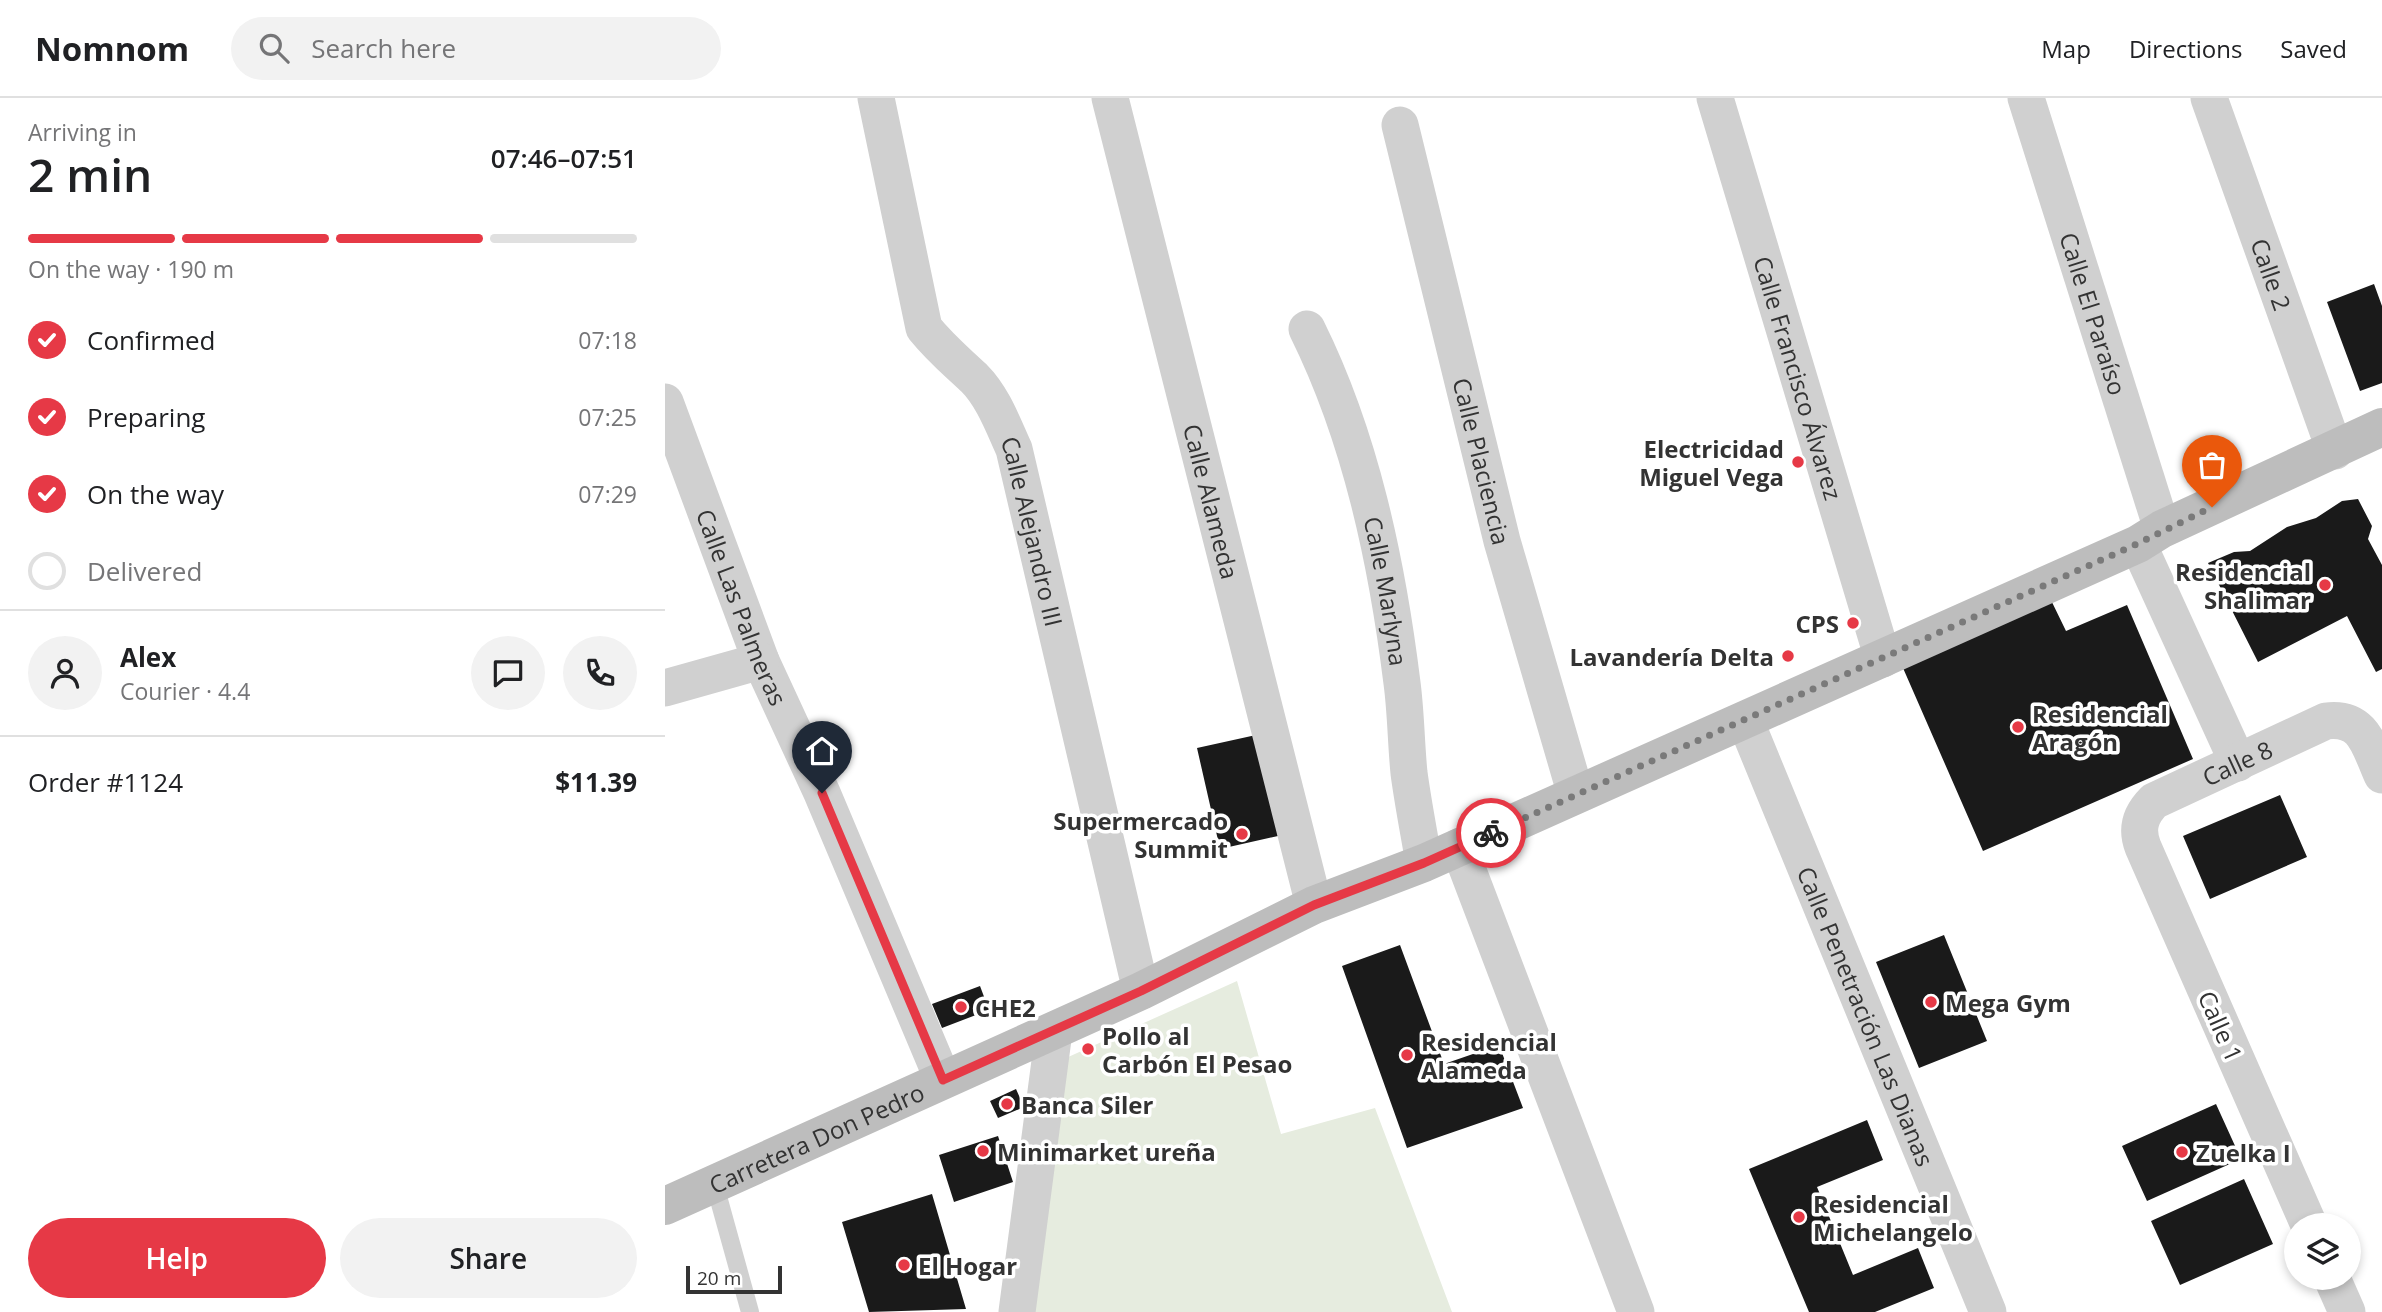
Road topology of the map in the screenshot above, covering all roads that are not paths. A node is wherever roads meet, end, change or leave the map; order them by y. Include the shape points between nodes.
1 (876, 98) edge
2 (1110, 98) edge
3 (1715, 98) edge
4 (2025, 98) edge
5 (2209, 98) edge
6 (1400, 125) dead end
7 (1307, 328) dead end
8 (665, 402) edge
9 (2382, 427) edge
10 (2335, 451) junction
11 (2150, 537) junction
12 (1883, 659) junction
13 (761, 661) junction
14 (665, 688) edge
15 (1745, 720) junction
16 (2238, 763) junction
17 (2382, 775) edge
18 (1576, 795) junction
19 (2140, 825) joint
20 (1458, 847) junction
21 (1424, 863) junction
22 (1314, 905) junction
23 (1141, 991) junction
24 (1054, 1031) junction
25 (943, 1080) junction
26 (714, 1182) junction
27 (665, 1206) edge
28 (2304, 1213) edge
29 (2337, 1290) edge
30 (750, 1312) edge
31 (1017, 1312) edge
32 (1636, 1312) edge
33 (1988, 1312) edge
34 (2347, 1312) edge

1 - 23 street, Calle Alejandro III via 925,328 946,355 975,379 1014,449
2 - 22 street, Calle Alameda
3 - 12 street, Calle Francisco Álvarez
4 - 11 street, Calle El Paraíso
5 - 10 street, Calle 2
6 - 18 street, Calle Placiencia via 1502,541
7 - 21 street, Calle Marlyna via 1330,376 1359,462 1385,577
8 - 13 street, Calle Las Palmeras
9 - 10 street, Carretera Don Pedro
10 - 11 street, Carretera Don Pedro
11 - 12 street, Carretera Don Pedro
11 - 16 street, Calle El Paraíso
12 - 15 street, Carretera Don Pedro
13 - 14 street
13 - 25 street, Calle Las Palmeras
15 - 18 street, Carretera Don Pedro
15 - 33 street, Calle Penetración Las Dianas
16 - 17 street, Calle 8 via 2326,721 2348,721 2364,734
16 - 19 street, Calle 8 via 2154,801 2143,812
18 - 20 street, Carretera Don Pedro
19 - 28 street, Calle 1 via 2143,847
20 - 21 street, Carretera Don Pedro
20 - 32 street
21 - 22 street, Carretera Don Pedro
22 - 23 street, Carretera Don Pedro
23 - 24 street, Carretera Don Pedro
24 - 25 street, Carretera Don Pedro
24 - 31 street
25 - 26 street, Carretera Don Pedro
26 - 27 street, Carretera Don Pedro
26 - 30 lane
29 - 34 street

